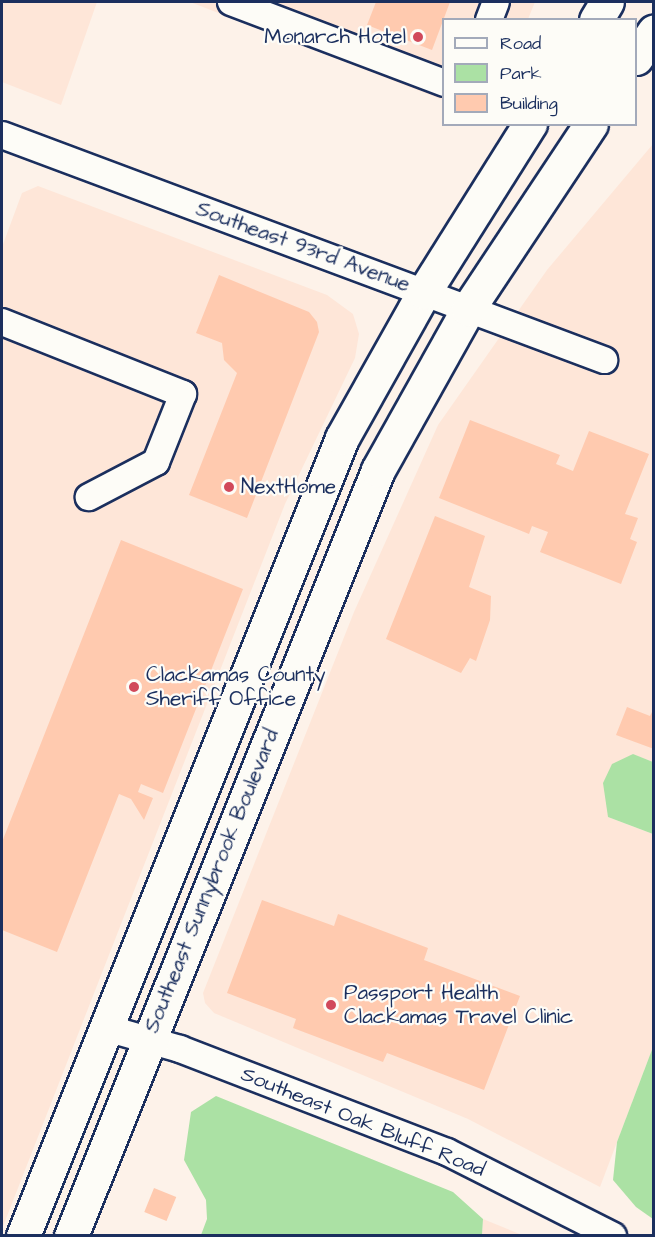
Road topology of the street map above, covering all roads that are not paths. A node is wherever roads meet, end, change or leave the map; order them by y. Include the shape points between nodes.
1 (231, 2) edge
2 (496, 2) edge
3 (607, 2) edge
4 (490, 18) edge
5 (597, 18) edge
6 (654, 31) edge
7 (637, 56) edge
8 (442, 82) edge
9 (529, 126) edge
10 (590, 126) edge
11 (2, 135) edge
12 (424, 292) junction
13 (468, 309) junction
14 (2, 322) edge
15 (604, 360) dead end
16 (90, 497) dead end
17 (291, 560) junction
18 (297, 666) junction
19 (106, 1028) junction
20 (149, 1040) junction
21 (22, 1236) edge
22 (71, 1236) edge
23 (613, 1236) edge

1 - 8 street
2 - 4 street
3 - 5 main road
6 - 7 main road
9 - 12 main road, Southeast Sunnybrook Boulevard
10 - 13 main road, Southeast Sunnybrook Boulevard
11 - 12 street, Southeast 93rd Avenue
12 - 13 street, Southeast 93rd Avenue
12 - 17 main road, Southeast Sunnybrook Boulevard via 342,438
13 - 15 street, Southeast 93rd Avenue
13 - 18 main road, Southeast Sunnybrook Boulevard via 382,462
14 - 16 street via 183,394 156,462
17 - 18 main road via 299,584 283,643 288,660
17 - 19 main road, Southeast Sunnybrook Boulevard
18 - 20 main road, Southeast Sunnybrook Boulevard
19 - 20 street, Southeast Oak Bluff Road
19 - 21 main road, Southeast Sunnybrook Boulevard
20 - 22 main road, Southeast Sunnybrook Boulevard
20 - 23 street, Southeast Oak Bluff Road via 447,1152

